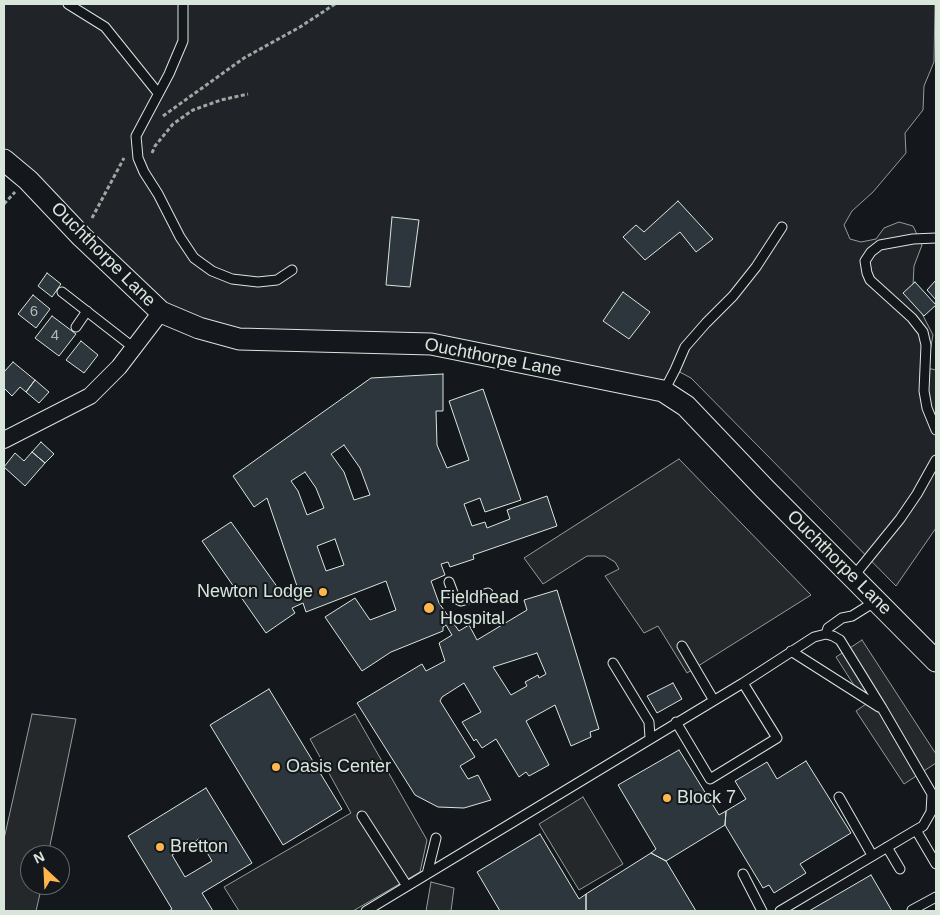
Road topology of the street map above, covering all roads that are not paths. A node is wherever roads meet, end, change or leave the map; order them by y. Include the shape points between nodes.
1 (68, 4) edge
2 (183, 4) edge
3 (158, 93) junction
4 (4, 160) edge
5 (782, 227) dead end
6 (936, 238) edge
7 (292, 270) dead end
8 (62, 292) dead end
9 (87, 311) junction
10 (161, 312) junction
11 (76, 327) dead end
12 (134, 348) junction
13 (663, 391) junction
14 (936, 430) edge
15 (4, 440) edge
16 (936, 460) edge
17 (853, 577) junction
18 (449, 582) dead end
19 (488, 593) dead end
20 (876, 601) junction
21 (826, 634) junction
22 (682, 646) dead end
23 (791, 651) junction
24 (936, 661) edge
25 (613, 663) dead end
26 (743, 682) junction
27 (713, 699) junction
28 (882, 708) junction
29 (676, 722) junction
30 (650, 738) junction
31 (932, 785) edge
32 (838, 797) dead end
33 (362, 816) dead end
34 (916, 830) junction
35 (436, 838) dead end
36 (887, 847) junction
37 (872, 855) junction
38 (936, 864) edge
39 (900, 870) dead end
40 (427, 874) junction
41 (743, 874) dead end
42 (407, 886) junction
43 (936, 897) edge
44 (912, 910) edge
45 (366, 911) edge
46 (762, 911) edge
47 (780, 911) edge

1 - 3 lane via 105,27
2 - 3 lane via 183,41
3 - 7 lane via 136,136 138,158 194,258 212,271 232,279 277,280
4 - 10 street, Ouchthorpe Lane
5 - 13 lane via 733,296 685,348
6 - 14 lane via 880,244 865,261 870,280 923,332 926,345 924,391
8 - 9 lane
9 - 11 lane
9 - 12 lane
10 - 12 street
10 - 13 street, Ouchthorpe Lane via 239,339 432,344
12 - 15 street via 90,396
13 - 17 street, Ouchthorpe Lane via 686,406
16 - 17 lane via 900,519
17 - 20 street, Ouchthorpe Lane
18 - 19 lane via 454,598 461,601
20 - 21 lane via 852,616 842,618 828,628
20 - 24 street, Ouchthorpe Lane
21 - 23 lane via 814,637
21 - 28 lane via 840,640
22 - 27 lane
23 - 26 lane
23 - 28 lane
25 - 30 lane via 649,722
26 - 27 lane
26 - 29 lane via 777,738 710,779
27 - 29 lane
28 - 31 lane
29 - 30 lane
30 - 40 lane
31 - 34 lane via 931,812 923,826
32 - 37 lane
33 - 42 lane
34 - 36 lane
34 - 38 lane
35 - 40 lane
36 - 37 lane
36 - 39 lane
37 - 47 lane
40 - 42 lane
41 - 46 lane
42 - 45 lane
43 - 44 lane

